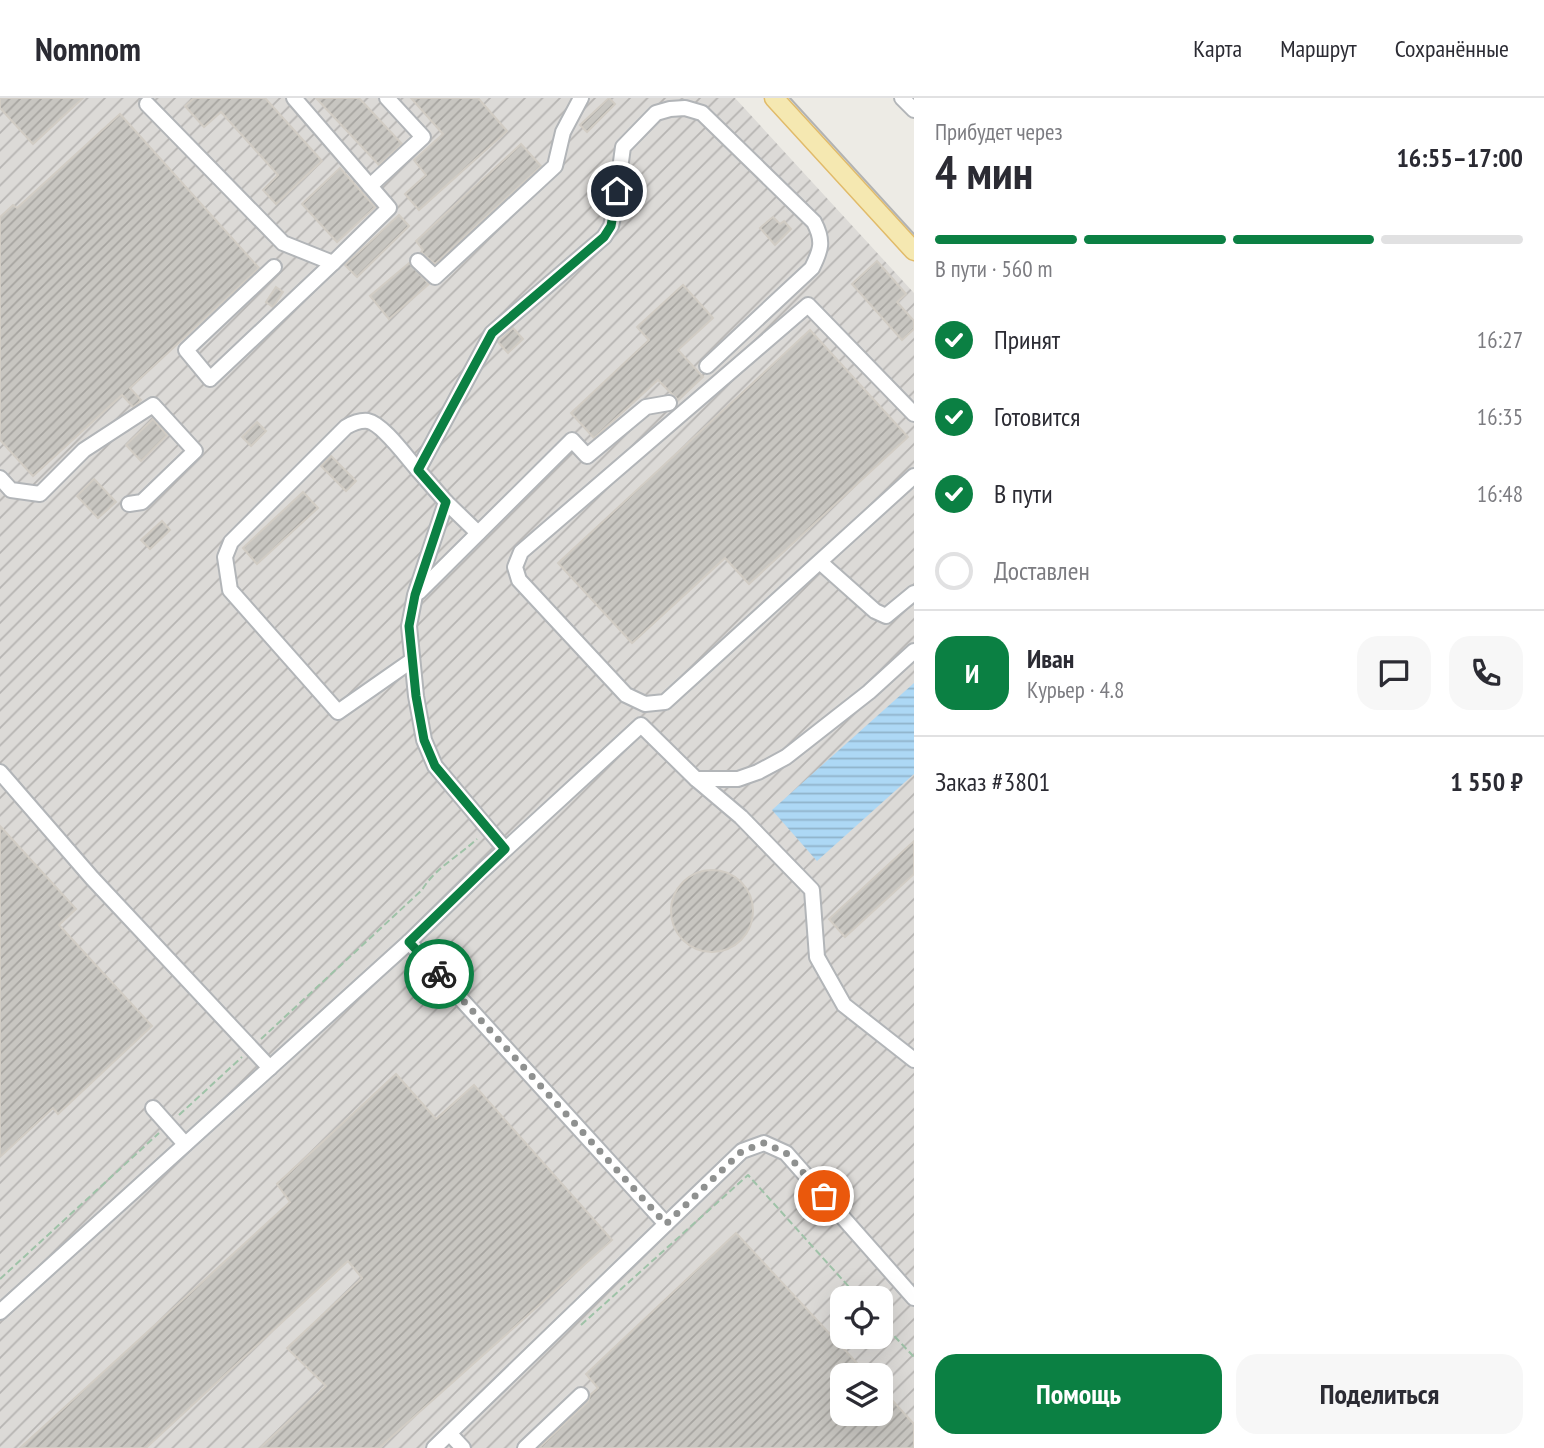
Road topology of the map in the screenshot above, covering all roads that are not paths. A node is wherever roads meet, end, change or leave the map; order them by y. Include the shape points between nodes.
1 (294, 98) edge
2 (387, 98) edge
3 (581, 98) edge
4 (774, 98) edge
5 (902, 98) edge
6 (147, 100) edge
7 (914, 110) edge
8 (369, 186) junction
9 (914, 251) edge
10 (418, 261) dead end
11 (333, 263) junction
12 (274, 267) dead end
13 (707, 366) dead end
14 (669, 403) dead end
15 (914, 414) edge
16 (418, 470) junction
17 (914, 476) edge
18 (0, 478) edge
19 (446, 502) junction
20 (129, 504) dead end
21 (478, 533) junction
22 (821, 562) junction
23 (914, 593) edge
24 (415, 595) junction
25 (914, 651) edge
26 (411, 661) junction
27 (0, 772) edge
28 (696, 779) junction
29 (505, 849) junction
30 (409, 942) junction
31 (914, 1060) edge
32 (270, 1068) junction
33 (153, 1108) dead end
34 (185, 1144) junction
35 (666, 1224) junction
36 (914, 1298) edge
37 (0, 1312) edge
38 (582, 1395) dead end
39 (450, 1433) junction
40 (434, 1448) edge
41 (463, 1448) edge
42 (525, 1448) edge

1 - 8 street
2 - 8 street via 423,137
3 - 10 street via 563,132 555,166 435,277
4 - 9 main road
5 - 7 street
6 - 11 street via 283,243
8 - 11 street via 389,208
11 - 12 street via 210,379 186,350
13 - 16 street via 811,268 821,251 822,237 814,222 702,113 670,109 656,113 623,147 614,213 604,237 492,333
14 - 21 street via 646,407 587,456 572,440
15 - 22 street via 808,305 521,552 516,567 519,580 626,695 645,704 664,702
16 - 19 street
16 - 26 street via 378,425 355,422 231,542 225,557 230,590 338,712
17 - 22 street
18 - 20 street via 11,490 40,494 84,450 153,405 195,451 142,502
19 - 21 street
19 - 24 street
21 - 24 street
22 - 23 street via 886,616
24 - 26 street via 409,626
25 - 28 street via 786,757 738,779
26 - 29 street via 424,740 435,766
27 - 32 street
28 - 29 street via 641,725
28 - 31 street via 741,817 812,890 817,957 844,1005
29 - 30 street
30 - 32 street
30 - 35 street
32 - 34 street
33 - 34 street
34 - 37 street
35 - 36 street via 742,1151 764,1143 786,1153
35 - 39 street
38 - 42 street
39 - 40 street
39 - 41 street

